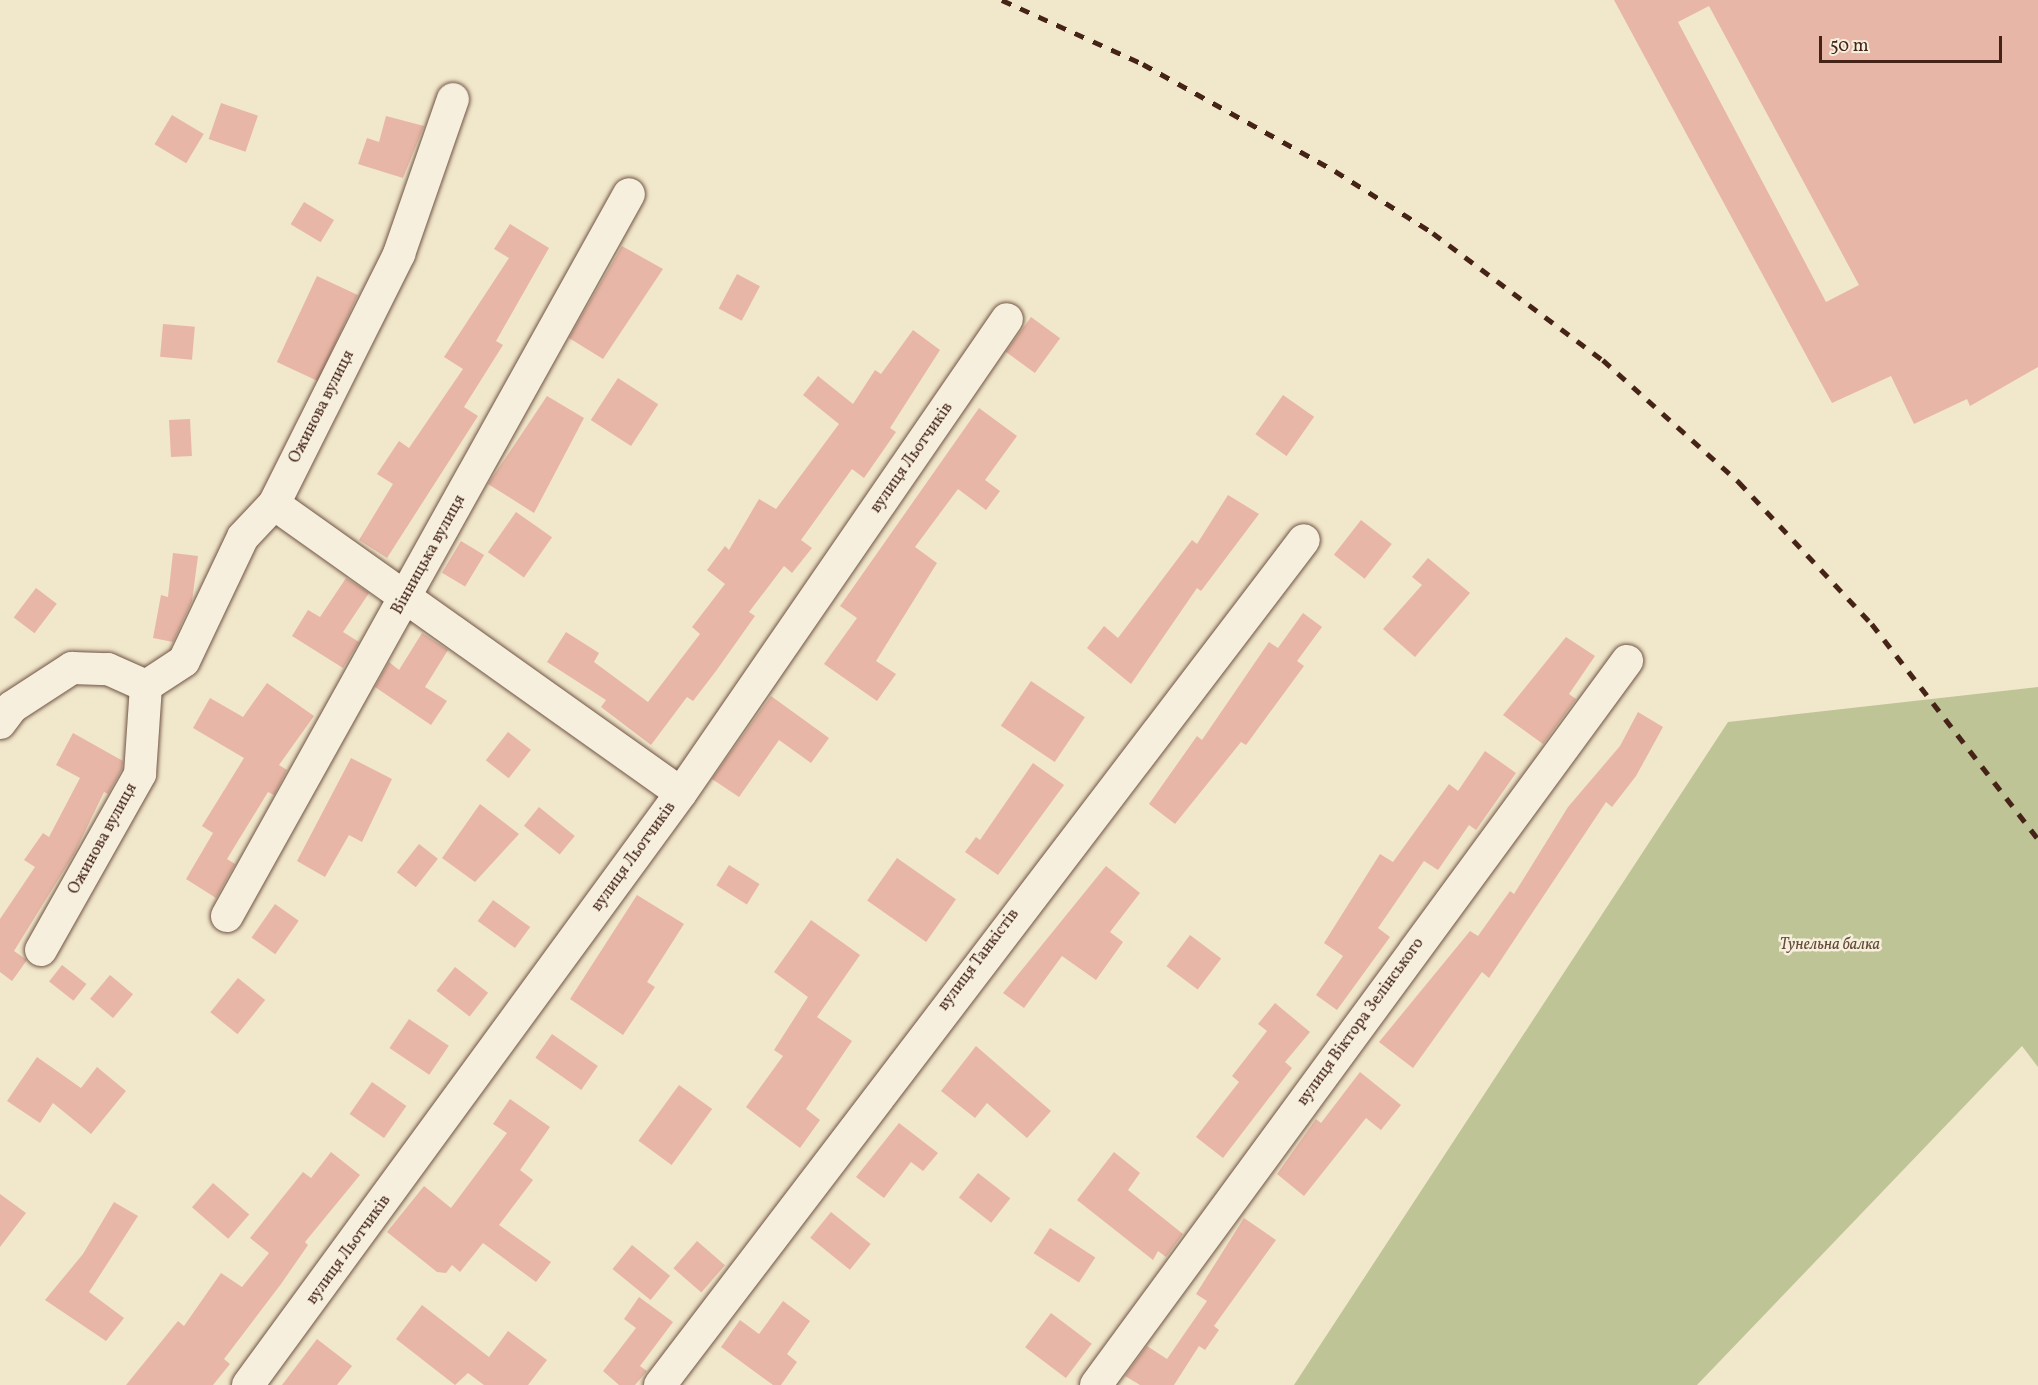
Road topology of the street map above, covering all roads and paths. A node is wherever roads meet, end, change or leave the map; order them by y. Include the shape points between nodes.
1 (453, 99) dead end
2 (629, 194) dead end
3 (1007, 319) dead end
4 (274, 504) junction
5 (1304, 540) dead end
6 (406, 596) junction
7 (1627, 661) dead end
8 (146, 686) junction
9 (0, 723) edge
10 (681, 793) junction
11 (227, 916) dead end
12 (41, 950) dead end
13 (248, 1385) edge
14 (660, 1385) edge
15 (1095, 1385) edge

1 - 4 street, Ожинова вулиця via 399,254
2 - 6 street, Вінницька вулиця
3 - 10 street, вулиця Льотчиків
4 - 6 street
4 - 8 street, Ожинова вулиця via 243,537 184,661
5 - 14 street, вулиця Танкістів
6 - 10 street
6 - 11 street, Вінницька вулиця
7 - 15 street, вулиця Віктора Зелінського
8 - 9 street via 108,669 72,668 12,707
8 - 12 street, Ожинова вулиця via 140,774
10 - 13 street, вулиця Льотчиків

